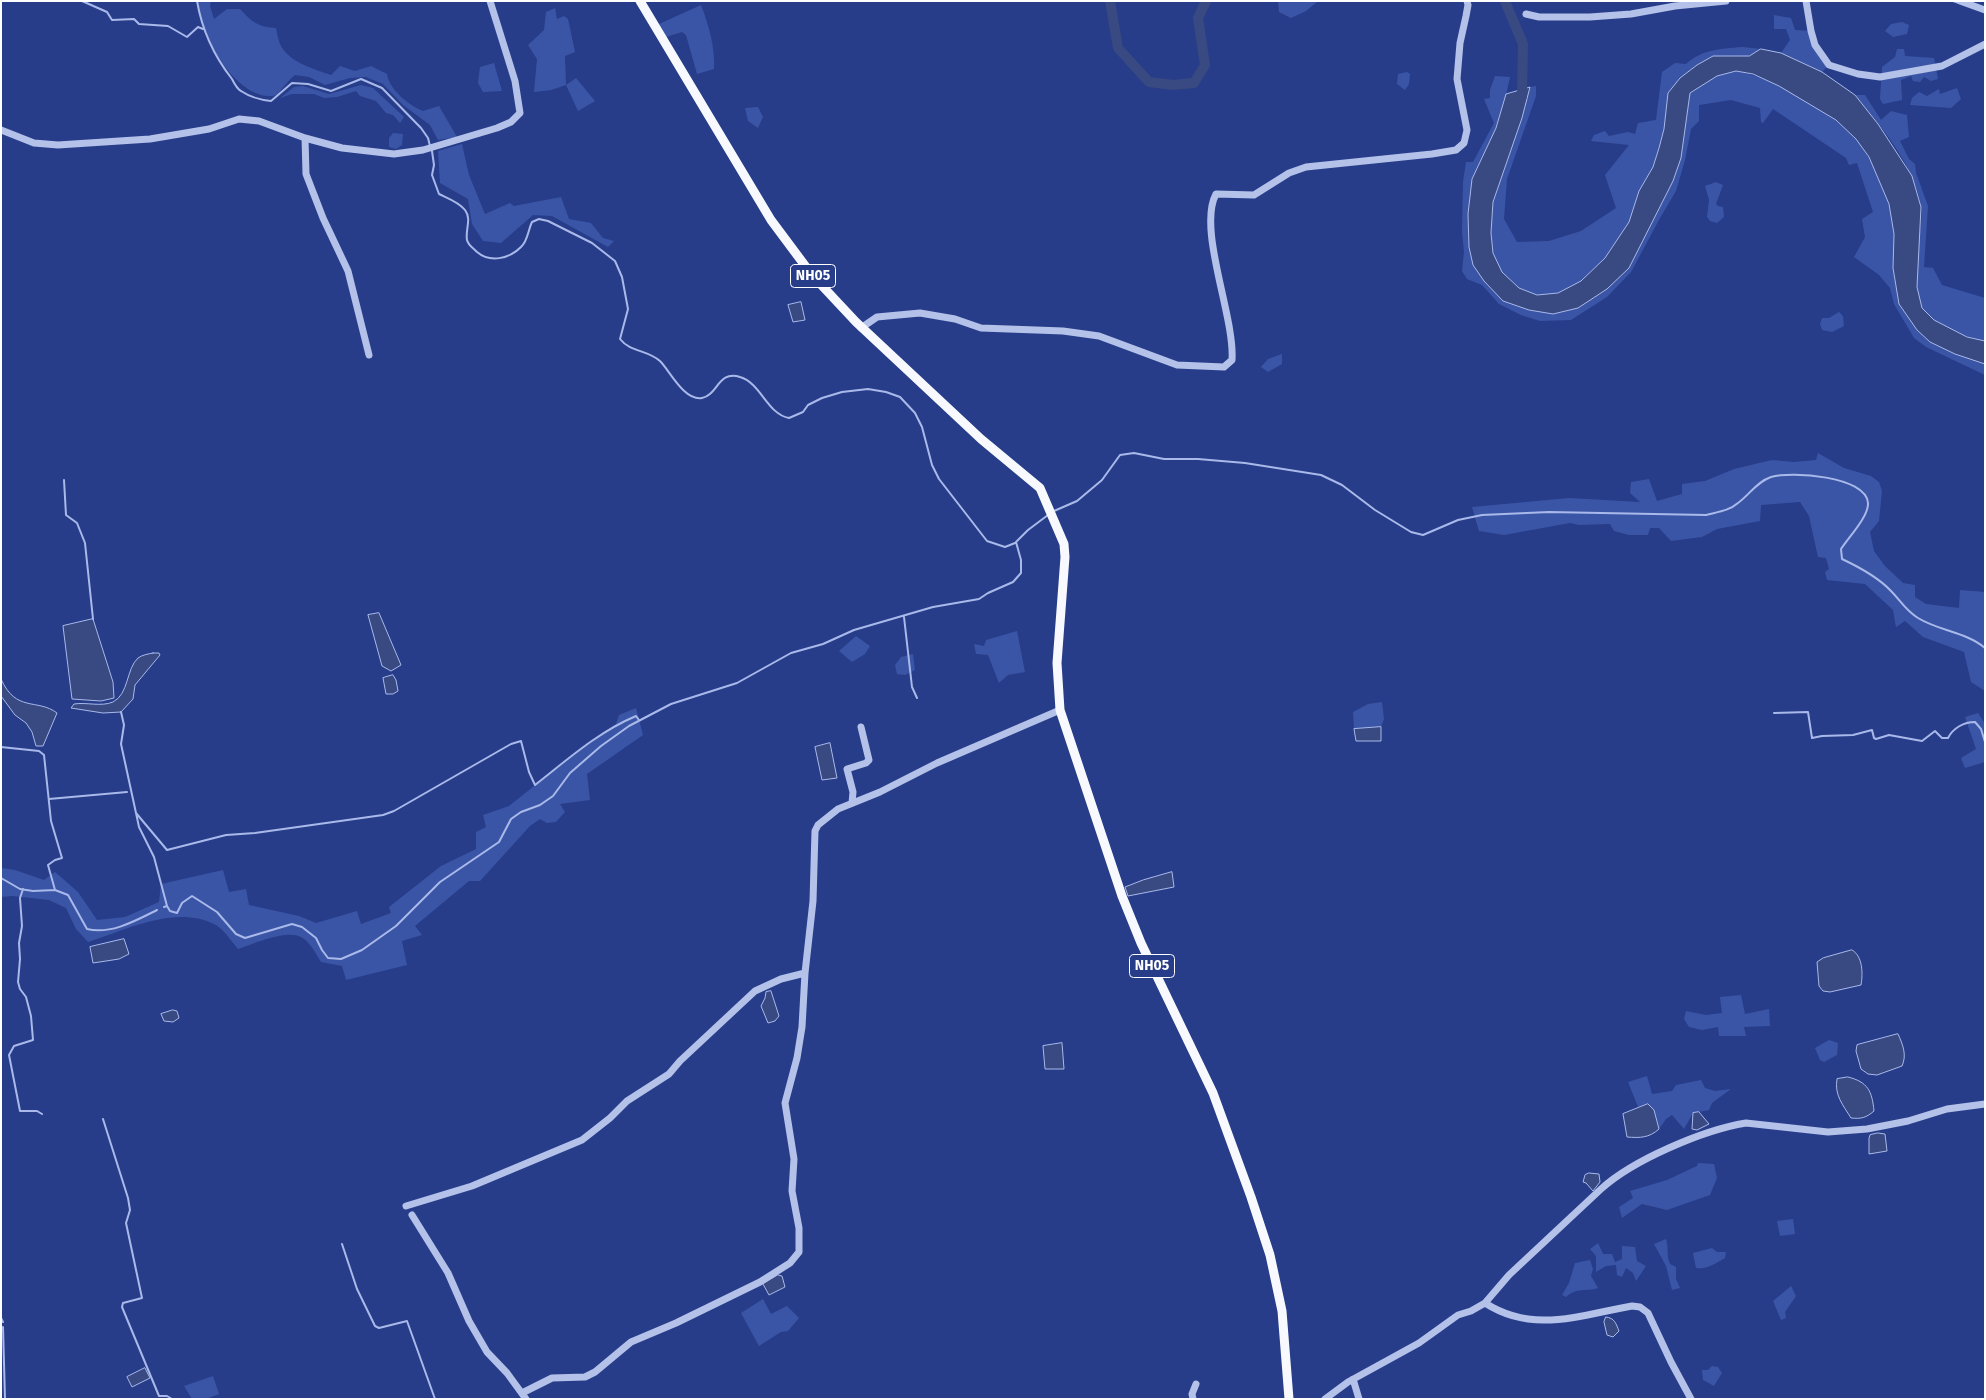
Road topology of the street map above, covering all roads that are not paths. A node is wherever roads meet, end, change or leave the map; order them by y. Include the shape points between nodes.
1 (490, 1) edge
2 (640, 1) edge
3 (1467, 1) edge
4 (1726, 1) edge
5 (1806, 1) edge
6 (1960, 1) edge
7 (1985, 10) edge
8 (1526, 14) dead end
9 (1985, 44) edge
10 (1, 130) edge
11 (304, 138) junction
12 (861, 328) junction
13 (369, 355) dead end
14 (1060, 710) junction
15 (861, 726) dead end
16 (852, 803) junction
17 (805, 973) junction
18 (1985, 1104) edge
19 (406, 1206) dead end
20 (412, 1215) dead end
21 (1485, 1303) junction
22 (1354, 1379) junction
23 (1196, 1384) dead end
24 (524, 1396) edge
25 (1193, 1399) edge
26 (1289, 1399) edge
27 (1325, 1399) edge
28 (1359, 1399) edge
29 (1691, 1399) edge

1 - 11 street via 516,81 520,114 511,122 423,150 385,153 342,148
2 - 12 main road, NH05 via 771,220 812,275
3 - 12 street via 1457,79 1467,130 1464,143 1456,150 1306,167 1289,173 1254,195 1216,194 1210,209 1213,237 1233,345 1232,360 1224,367 1177,365 1099,336 1063,331 981,328 920,313 877,317
4 - 8 street via 1590,18
5 - 9 street via 1815,45 1829,66 1858,74 1880,77 1942,66
6 - 7 street
10 - 11 street via 34,143 58,145 150,139 209,129 240,119 259,121
11 - 13 street via 306,174 348,270
12 - 14 main road, NH05 via 981,439 1040,488 1047,500 1064,544 1065,557 1057,663
14 - 16 street
14 - 26 main road, NH05 via 1122,896 1141,943 1214,1093 1251,1197 1270,1256 1282,1311
15 - 16 street via 869,760 846,769 853,792
16 - 17 street via 826,818 815,831 813,901
17 - 19 street via 781,979 756,991 680,1060 669,1074 627,1102 582,1140 472,1186
17 - 24 street via 802,1027 785,1102 794,1159 792,1191 799,1228 799,1252 790,1263 760,1282 631,1342 595,1372 585,1377 552,1378
18 - 21 street via 1947,1109 1867,1129 1828,1132 1746,1123 1699,1137 1642,1160 1614,1177 1509,1275
20 - 24 street via 448,1272 469,1321 487,1352
21 - 22 street via 1458,1315 1419,1343
21 - 29 street via 1510,1316 1555,1321 1640,1307 1648,1313
22 - 27 street
22 - 28 street
23 - 25 street

